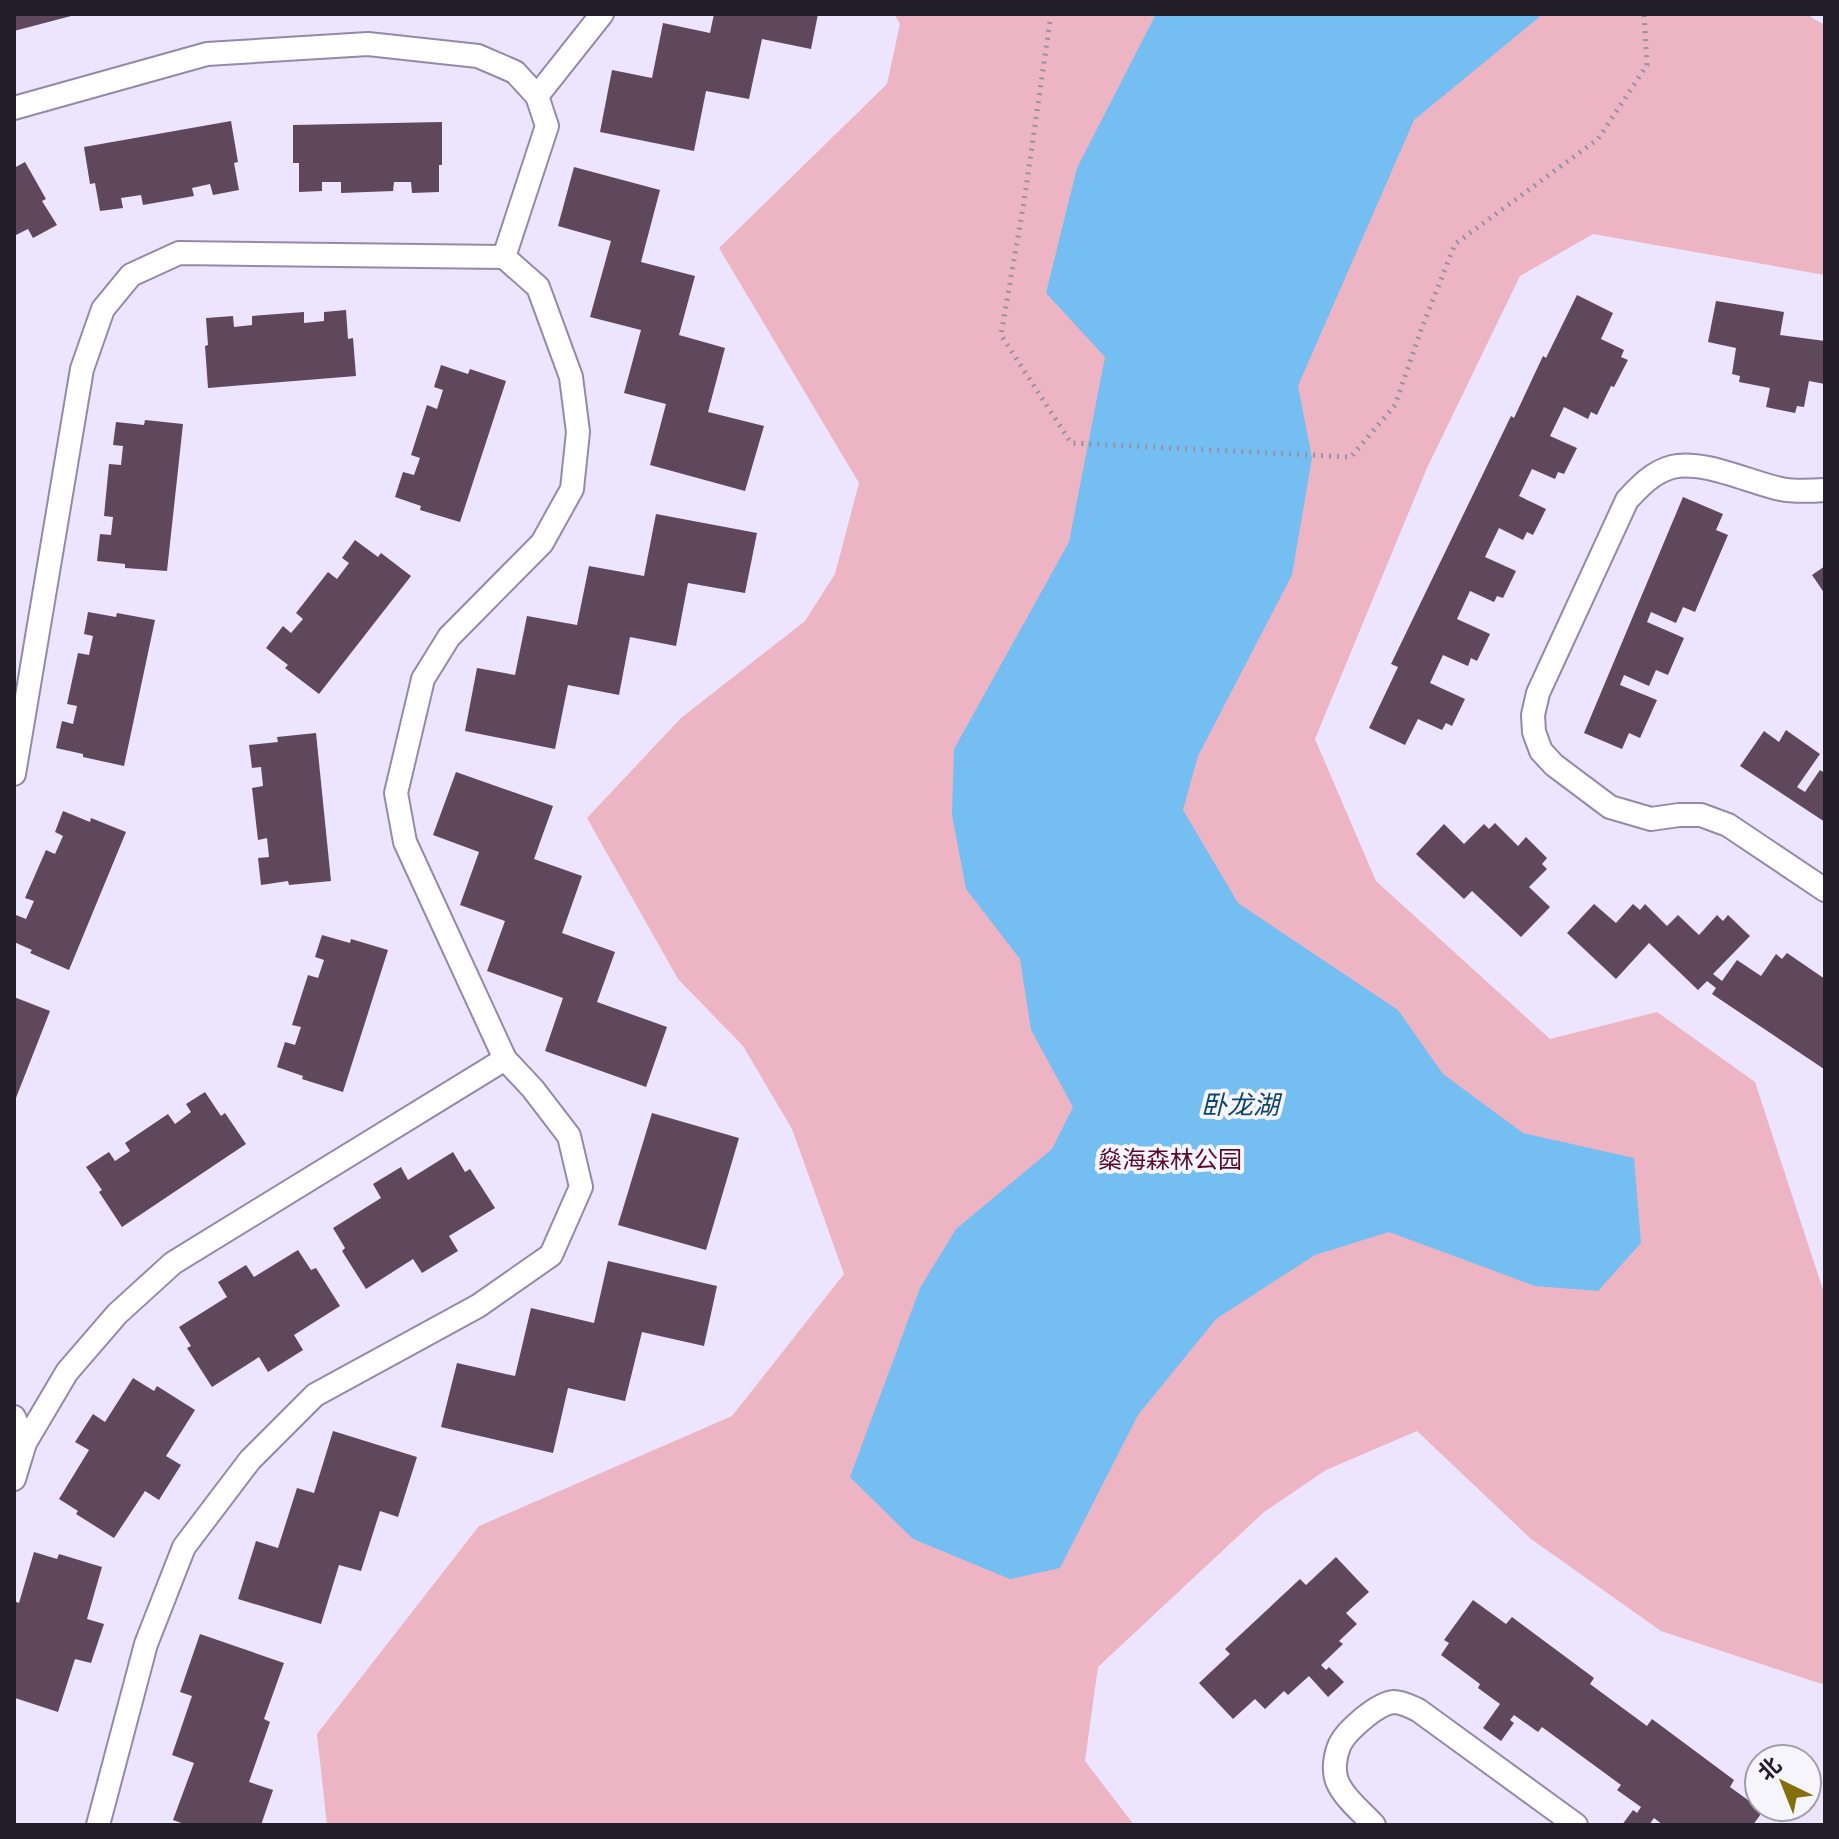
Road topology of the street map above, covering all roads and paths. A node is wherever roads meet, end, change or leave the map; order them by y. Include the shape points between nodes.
1 (602, 14) edge
2 (1051, 14) edge
3 (1644, 14) edge
4 (537, 96) junction
5 (14, 108) edge
6 (504, 257) junction
7 (1825, 490) edge
8 (14, 774) edge
9 (1825, 890) edge
10 (505, 1059) junction
11 (14, 1417) edge
12 (25, 1443) junction
13 (14, 1479) edge
14 (98, 1825) edge
15 (1374, 1825) edge
16 (1576, 1825) edge

1 - 4 lane
2 - 3 path via 1001,335 1071,443 1351,457 1395,405 1455,244 1598,139 1647,65
4 - 5 lane via 515,72 478,56 368,44 207,54
4 - 6 lane via 547,126
6 - 8 lane via 179,253 131,275 103,309 82,369
6 - 10 lane via 538,287 571,377 578,432 572,489 542,543 449,637 423,679 396,793 405,842
7 - 9 lane via 1783,490 1690,465 1653,475 1627,500 1538,693 1533,715 1541,751 1610,807 1651,819 1701,815 1728,825
10 - 12 lane via 173,1263 117,1314 67,1372
10 - 14 lane via 569,1136 581,1187 551,1255 478,1306 315,1395 250,1460 184,1547 146,1644
11 - 12 lane
12 - 13 lane
15 - 16 lane via 1338,1783 1336,1757 1347,1734 1373,1711 1394,1702 1418,1710

